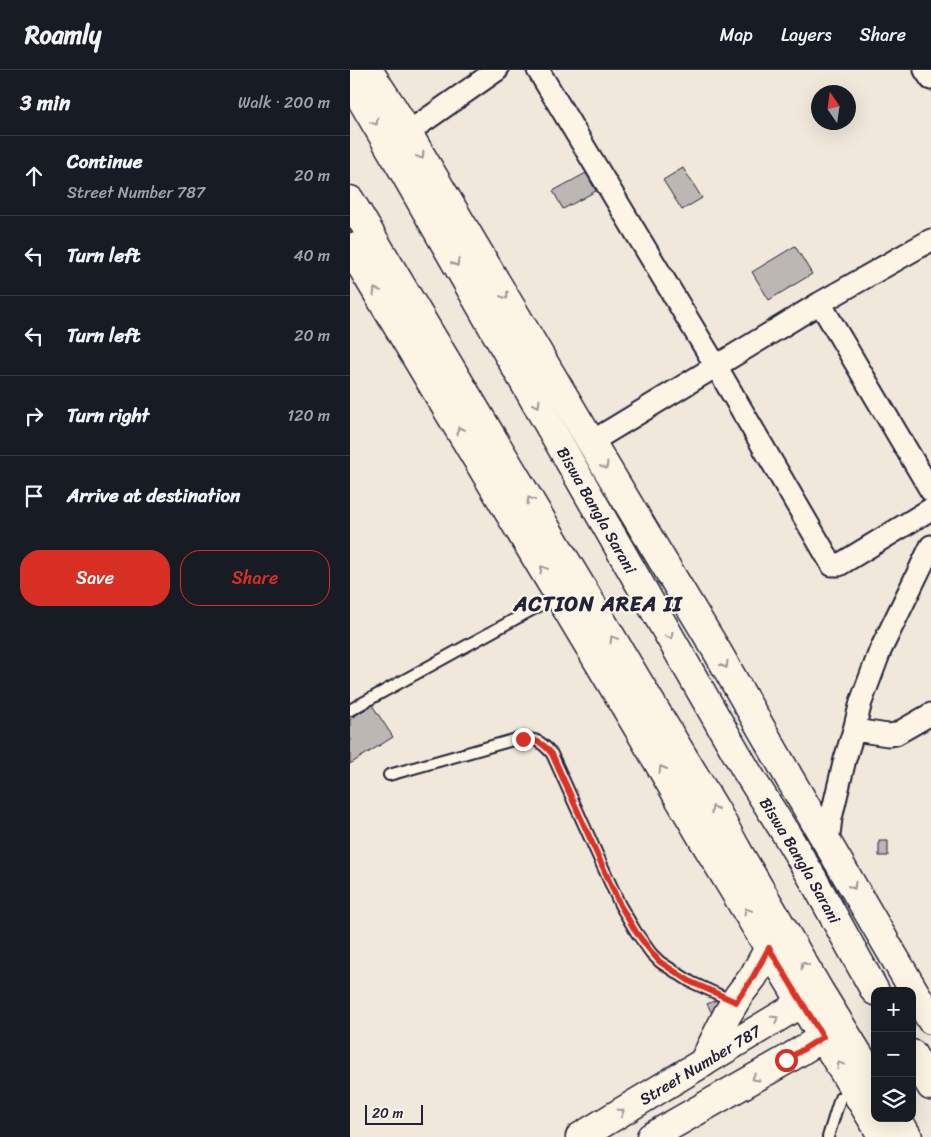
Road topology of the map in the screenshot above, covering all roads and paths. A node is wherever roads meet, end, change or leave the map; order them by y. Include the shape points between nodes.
1 (368, 70) edge
2 (498, 70) edge
3 (538, 70) edge
4 (925, 70) edge
5 (931, 79) edge
6 (350, 80) edge
7 (407, 134) junction
8 (350, 200) edge
9 (931, 240) edge
10 (350, 247) edge
11 (820, 303) junction
12 (716, 366) junction
13 (591, 442) junction
14 (931, 491) edge
15 (931, 509) edge
16 (931, 546) edge
17 (558, 595) junction
18 (350, 710) edge
19 (931, 714) edge
20 (651, 726) junction
21 (854, 730) junction
22 (389, 775) dead end
23 (704, 841) junction
24 (828, 844) junction
25 (737, 850) junction
26 (769, 948) junction
27 (873, 987) edge
28 (811, 997) junction
29 (736, 1002) junction
30 (931, 1020) edge
31 (832, 1031) junction
32 (786, 1060) junction
33 (916, 1061) edge
34 (703, 1063) junction
35 (872, 1077) edge
36 (931, 1086) edge
37 (840, 1098) junction
38 (899, 1122) edge
39 (580, 1137) edge
40 (651, 1137) edge
41 (828, 1137) edge
42 (883, 1137) edge
43 (908, 1137) edge

1 - 7 street
2 - 7 street
3 - 12 street
4 - 5 street
6 -> 27 street, Biswa Bangla Sarani
7 -> 13 street
20 -> 8 street
9 - 11 street
17 -> 10 street
11 - 12 street
11 - 14 street
12 - 13 street
12 - 15 street via 832,565 838,566
13 -> 24 street
16 - 21 street via 880,651
17 - 18 lane
17 - 20 street
19 - 21 street via 896,734
23 -> 20 street
25 -> 20 street via 716,811
21 - 24 street via 831,818
22 - 29 lane via 513,740 538,741 552,754 620,905 636,932 660,962 691,982
23 - 25 street via 713,848
26 -> 23 street
24 -> 30 street
28 -> 25 street
26 - 28 street
26 - 29 street
28 - 31 street
34 -> 28 street, Street Number 787
29 - 34 street
31 - 32 street
31 - 35 street
42 -> 31 street
32 - 37 street via 806,1060 819,1068
32 -> 40 street
33 - 36 street
39 -> 34 street, Street Number 787
37 - 41 lane
37 - 42 street
38 - 43 street

